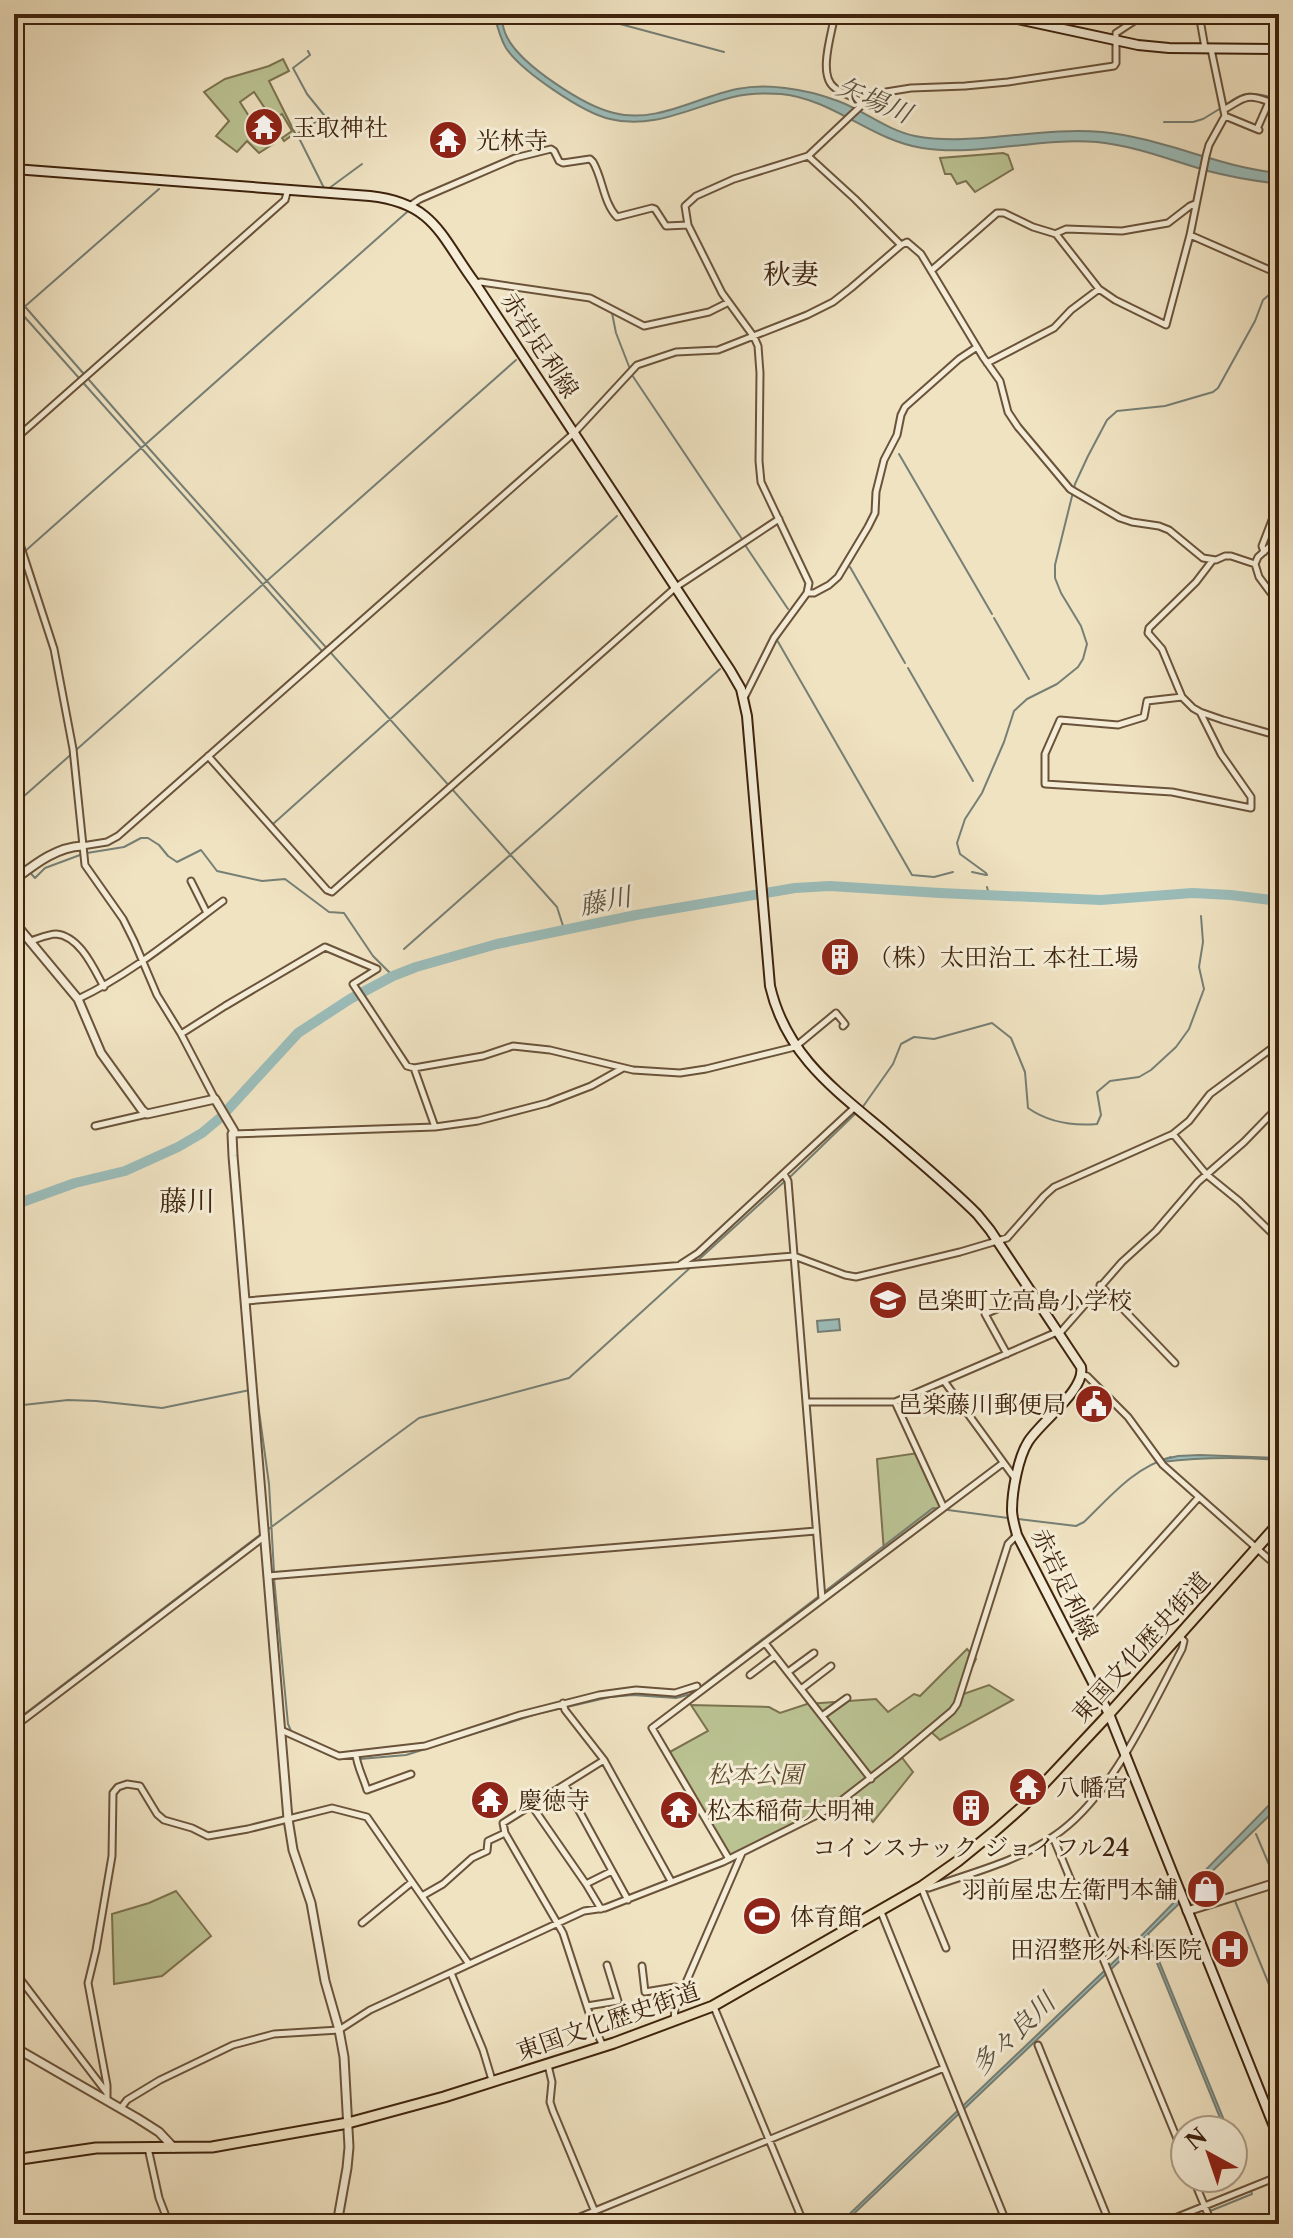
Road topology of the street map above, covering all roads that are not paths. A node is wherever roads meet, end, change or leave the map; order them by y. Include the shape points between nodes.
1 (835, 14) edge
2 (994, 14) edge
3 (1045, 14) edge
4 (1145, 14) edge
5 (1199, 14) edge
6 (1044, 26) junction
7 (1116, 41) junction
8 (1208, 49) junction
9 (1279, 49) edge
10 (864, 103) junction
11 (1225, 113) junction
12 (808, 156) junction
13 (14, 169) edge
14 (288, 189) junction
15 (1195, 204) junction
16 (411, 205) junction
17 (688, 225) junction
18 (1056, 234) junction
19 (1190, 235) junction
20 (901, 245) junction
21 (932, 270) junction
22 (1279, 274) edge
23 (475, 283) junction
24 (1099, 289) junction
25 (727, 303) junction
26 (754, 337) junction
27 (977, 347) junction
28 (987, 363) junction
29 (574, 433) junction
30 (14, 440) edge
31 (1279, 502) edge
32 (779, 519) junction
33 (14, 526) edge
34 (1279, 538) edge
35 (1264, 552) junction
36 (1212, 560) junction
37 (1255, 564) junction
38 (676, 587) junction
39 (807, 593) junction
40 (1279, 604) edge
41 (1182, 697) junction
42 (744, 699) junction
43 (1200, 712) junction
44 (1279, 736) edge
45 (208, 756) junction
46 (82, 846) junction
47 (14, 880) edge
48 (191, 881) dead end
49 (223, 901) dead end
50 (207, 913) junction
51 (15, 927) edge
52 (29, 941) junction
53 (142, 961) junction
54 (104, 987) junction
55 (78, 999) junction
56 (843, 1026) dead end
57 (181, 1034) junction
58 (1279, 1043) edge
59 (795, 1047) junction
60 (414, 1068) junction
61 (624, 1068) junction
62 (215, 1099) junction
63 (1279, 1106) edge
64 (858, 1110) junction
65 (147, 1114) junction
66 (95, 1126) dead end
67 (435, 1127) junction
68 (232, 1134) junction
69 (1173, 1134) junction
70 (784, 1174) junction
71 (1207, 1175) junction
72 (1279, 1240) edge
73 (998, 1242) junction
74 (794, 1256) junction
75 (682, 1264) junction
76 (1100, 1285) junction
77 (1034, 1298) junction
78 (246, 1301) junction
79 (1058, 1333) junction
80 (1007, 1354) junction
81 (1175, 1363) dead end
82 (1083, 1375) junction
83 (944, 1381) junction
84 (806, 1402) junction
85 (895, 1402) junction
86 (1003, 1463) junction
87 (1016, 1479) junction
88 (1199, 1497) junction
89 (943, 1506) junction
90 (1279, 1523) edge
91 (816, 1531) junction
92 (1017, 1535) junction
93 (265, 1536) junction
94 (1257, 1548) junction
95 (1279, 1568) edge
96 (268, 1576) junction
97 (822, 1600) junction
98 (1178, 1636) junction
99 (1070, 1641) junction
100 (765, 1643) junction
101 (814, 1653) dead end
102 (775, 1656) junction
103 (831, 1666) dead end
104 (788, 1672) junction
105 (750, 1675) dead end
106 (697, 1686) dead end
107 (801, 1689) junction
108 (847, 1698) dead end
109 (563, 1703) junction
110 (1109, 1714) junction
111 (822, 1716) junction
112 (14, 1727) edge
113 (281, 1730) junction
114 (356, 1754) junction
115 (1125, 1755) junction
116 (604, 1760) junction
117 (411, 1774) dead end
118 (871, 1779) junction
119 (565, 1785) junction
120 (532, 1806) junction
121 (288, 1819) junction
122 (505, 1833) junction
123 (1053, 1837) junction
124 (743, 1852) junction
125 (729, 1859) junction
126 (612, 1871) junction
127 (671, 1881) junction
128 (412, 1882) junction
129 (1279, 1882) edge
130 (586, 1884) junction
131 (921, 1887) junction
132 (422, 1896) junction
133 (629, 1900) junction
134 (601, 1909) junction
135 (1187, 1911) junction
136 (881, 1912) junction
137 (362, 1923) dead end
138 (557, 1924) junction
139 (946, 1948) dead end
140 (469, 1964) junction
141 (607, 1965) dead end
142 (642, 1966) dead end
143 (14, 1971) edge
144 (451, 1973) junction
145 (681, 1994) junction
146 (587, 2006) junction
147 (713, 2006) junction
148 (674, 2023) junction
149 (339, 2030) junction
150 (1038, 2045) dead end
151 (603, 2046) junction
152 (14, 2047) edge
153 (548, 2064) junction
154 (944, 2068) junction
155 (492, 2081) junction
156 (107, 2097) junction
157 (121, 2108) junction
158 (1169, 2119) edge
159 (348, 2123) junction
160 (1279, 2139) edge
161 (768, 2140) junction
162 (148, 2147) junction
163 (174, 2148) junction
164 (14, 2160) edge
165 (1279, 2176) edge
166 (1200, 2194) edge
167 (1205, 2206) junction
168 (594, 2211) junction
169 (478, 2219) dead end
170 (169, 2224) edge
171 (337, 2224) edge
172 (457, 2224) edge
173 (563, 2224) edge
174 (600, 2224) edge
175 (804, 2224) edge
176 (1007, 2224) edge
177 (1110, 2224) edge
178 (1160, 2224) edge
179 (1212, 2224) edge

1 - 10 street via 827,78 832,87
2 - 6 main road
3 - 6 street
4 - 7 street via 1116,33
5 - 8 street
6 - 7 main road
7 - 8 main road
7 - 10 street via 1114,66 1008,82 894,89
8 - 9 main road
8 - 11 street
10 - 12 street
11 - 11 street via 1258,130 1268,104 1243,97
11 - 15 street via 1206,156
12 - 17 street via 696,196 685,206
12 - 20 street
13 - 14 main road
14 - 16 main road via 390,198
14 - 30 street via 285,200
15 - 18 street via 1168,223
15 - 19 street
16 - 17 street via 515,158 551,149 563,163 593,162 617,217 652,208 666,226
16 - 23 main road, 赤岩足利線 via 436,226
17 - 25 street
18 - 21 street via 999,212
18 - 24 street
19 - 22 street
19 - 24 street via 1166,325
20 - 21 street via 911,245
20 - 26 street via 833,302
21 - 27 street
23 - 25 street via 590,298 644,326
23 - 29 main road, 赤岩足利線
24 - 28 street via 1054,328
25 - 26 street
26 - 29 street via 718,350 676,352 637,365
26 - 32 street via 760,373 759,474
27 - 28 street
27 - 39 street via 905,407 884,460 872,520 838,577
28 - 36 street via 1000,381 1008,412 1070,489 1120,518 1169,530
29 - 38 main road, 赤岩足利線
29 - 45 street
31 - 35 street
32 - 38 street
32 - 39 street via 806,573
33 - 46 street via 54,649 73,749
34 - 35 street
35 - 37 street
36 - 37 street via 1231,556
36 - 41 street via 1149,628
37 - 40 street
38 - 42 main road, 赤岩足利線
38 - 45 street via 332,892
39 - 42 street via 774,638
41 - 43 street
41 - 43 street via 1147,701 1144,717 1118,725 1060,720 1045,754 1045,784 1172,792 1251,808 1251,797
42 - 59 main road, 赤岩足利線 via 770,986
43 - 44 street
45 - 46 street via 118,836
46 - 47 street via 51,855
46 - 53 street via 85,865 123,919
48 - 50 street
49 - 50 street
50 - 53 street
51 - 52 street
52 - 54 street via 56,934 71,941 85,951
52 - 55 street
53 - 54 street
53 - 57 street
54 - 55 street
55 - 65 street via 101,1053
56 - 59 street via 836,1013
57 - 60 street via 325,947 377,969 353,984 407,1066
57 - 62 street
58 - 69 street via 1210,1094
59 - 61 street via 680,1073
59 - 64 main road
60 - 61 street via 513,1046
60 - 67 street
61 - 67 street via 529,1109
62 - 65 street
62 - 68 street
63 - 71 street
64 - 70 street
64 - 73 main road via 970,1207
65 - 66 street
67 - 68 street
68 - 78 street
69 - 71 street
69 - 73 street via 1054,1187
70 - 74 street
70 - 75 street
71 - 72 street
71 - 76 street
73 - 74 street via 856,1277
73 - 77 main road
74 - 75 street
74 - 84 street
75 - 78 street
76 - 79 street
76 - 81 street
77 - 79 main road
77 - 80 street via 985,1314
78 - 93 street
79 - 80 street
79 - 82 main road
80 - 83 street
82 - 87 main road, 赤岩足利線 via 1028,1441
82 - 88 street via 1128,1417 1156,1458
83 - 85 street
83 - 86 street
84 - 85 street
84 - 91 street
85 - 89 street
86 - 87 street
86 - 89 street
87 - 92 main road, 赤岩足利線 via 1012,1509
88 - 94 street
88 - 99 street
89 - 97 street
90 - 94 highway, 東国文化歴史街道
91 - 96 street
91 - 97 street
92 - 99 main road, 赤岩足利線
92 - 118 street via 1008,1544 957,1704
93 - 96 street
93 - 112 street
94 - 95 street
94 - 98 highway, 東国文化歴史街道
96 - 113 street
97 - 100 street
98 - 110 highway, 東国文化歴史街道
98 - 115 street via 1184,1641 1182,1649
99 - 110 main road, 赤岩足利線
100 - 102 street
100 - 125 street via 652,1728
101 - 104 street
102 - 104 street
102 - 105 street
103 - 107 street
104 - 107 street
106 - 109 street via 681,1693 627,1691
107 - 111 street
108 - 111 street
109 - 114 street via 425,1746
109 - 116 street
110 - 115 main road, 赤岩足利線
110 - 131 highway, 東国文化歴史街道 via 1022,1807
111 - 118 street
113 - 114 street via 339,1756
113 - 121 street
114 - 117 street via 367,1790
115 - 123 street via 1085,1810
115 - 135 main road, 赤岩足利線
116 - 119 street
116 - 127 street
118 - 124 street via 833,1807
119 - 120 street
119 - 126 street
120 - 122 street via 503,1823
120 - 130 street
121 - 128 street via 332,1808 367,1817
121 - 149 street
121 - 156 street via 208,1836 164,1820 140,1786 127,1784 113,1793 112,1856 88,1983
122 - 132 street
122 - 138 street
123 - 131 street via 1007,1860
123 - 158 street
124 - 125 street
124 - 145 street
125 - 127 street
126 - 130 street
126 - 133 street
127 - 133 street
128 - 132 street
128 - 137 street
129 - 135 street
130 - 134 street
131 - 136 highway, 東国文化歴史街道
131 - 139 street
132 - 140 street
133 - 134 street
134 - 138 street
135 - 160 main road, 赤岩足利線
136 - 147 highway, 東国文化歴史街道
136 - 154 street
138 - 140 street
138 - 146 street
140 - 144 street
141 - 146 street via 618,2001
142 - 145 street via 645,1992 675,1987
143 - 156 street
144 - 149 street
144 - 155 street
145 - 148 street
146 - 151 street
147 - 148 highway, 東国文化歴史街道
147 - 161 street
148 - 151 highway, 東国文化歴史街道
149 - 157 street via 274,2034 233,2045 160,2080
149 - 159 street
150 - 177 street
151 - 153 highway, 東国文化歴史街道
152 - 156 street
153 - 155 highway, 東国文化歴史街道
153 - 168 street via 550,2102
154 - 161 street
154 - 176 street
155 - 159 highway, 東国文化歴史街道
156 - 157 street
157 - 163 street
159 - 163 highway, 東国文化歴史街道 via 232,2144
159 - 171 street
161 - 168 street
161 - 175 street
162 - 163 highway, 東国文化歴史街道
162 - 164 highway, 東国文化歴史街道 via 96,2148
162 - 170 street
165 - 167 street
166 - 167 street
167 - 178 street
167 - 179 street
168 - 173 street
168 - 174 street
169 - 172 street

